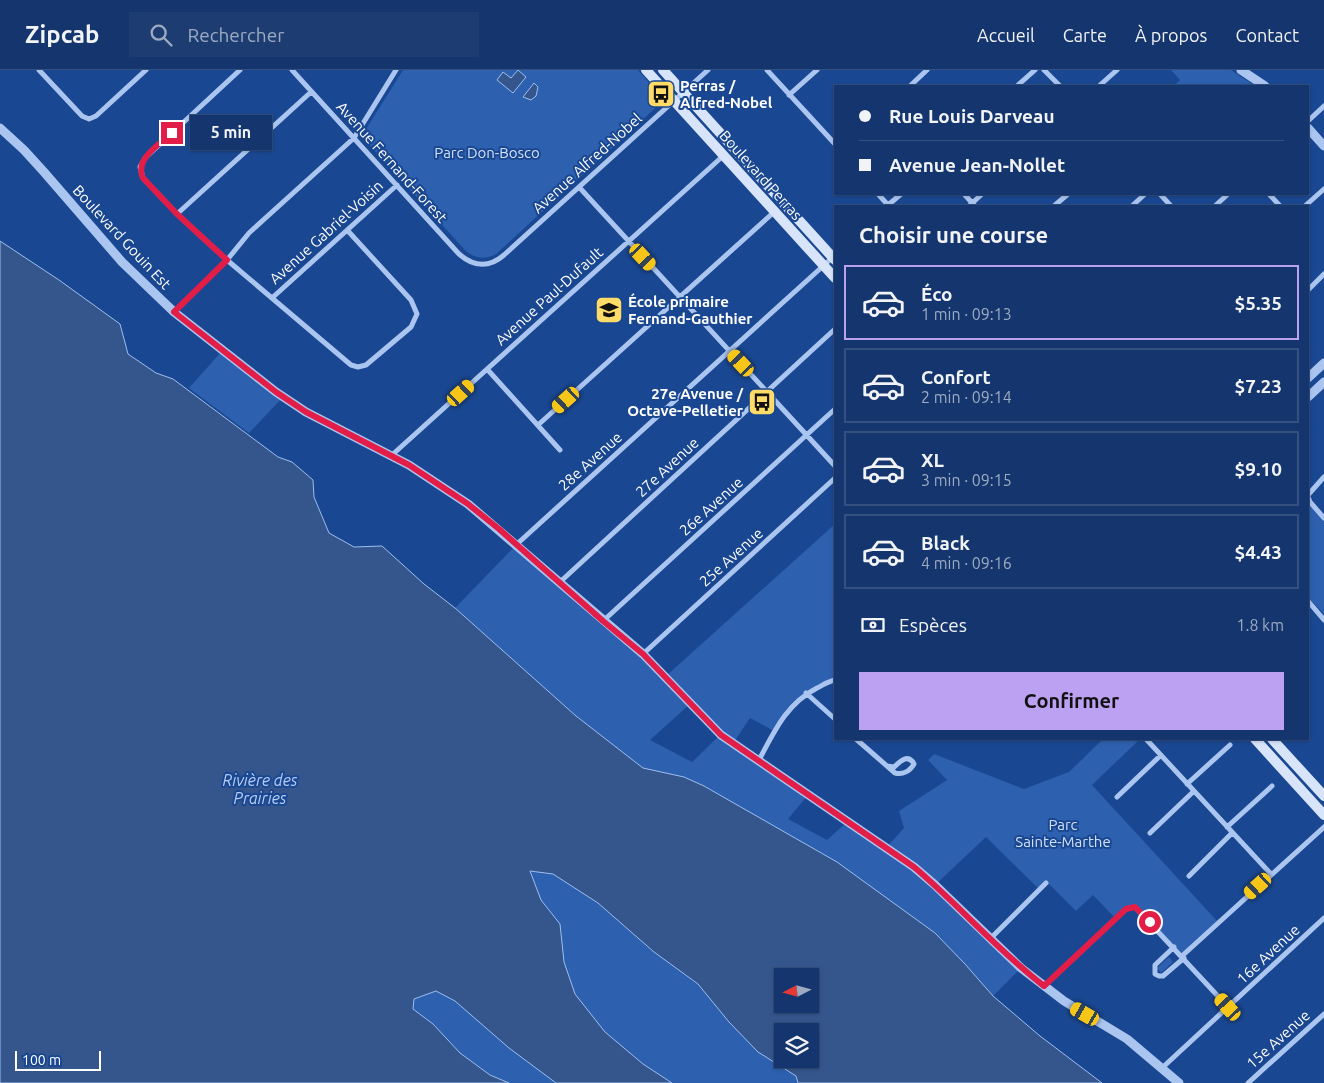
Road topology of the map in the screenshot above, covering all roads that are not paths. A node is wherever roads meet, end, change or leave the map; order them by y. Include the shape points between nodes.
1 (39, 70) edge
2 (146, 70) edge
3 (240, 70) edge
4 (292, 70) edge
5 (395, 70) edge
6 (646, 70) edge
7 (663, 70) edge
8 (708, 70) edge
9 (767, 70) edge
10 (817, 70) edge
11 (927, 70) edge
12 (1035, 70) edge
13 (1044, 70) edge
14 (1117, 70) edge
15 (1241, 70) edge
16 (911, 85) edge
17 (1018, 85) edge
18 (1059, 85) edge
19 (1100, 85) edge
20 (1263, 85) edge
21 (311, 92) junction
22 (684, 93) junction
23 (789, 95) junction
24 (674, 102) junction
25 (1324, 106) edge
26 (1309, 120) edge
27 (0, 128) edge
28 (1309, 129) edge
29 (354, 138) junction
30 (834, 143) edge
31 (1324, 146) edge
32 (724, 155) junction
33 (397, 185) junction
34 (579, 188) junction
35 (1324, 189) edge
36 (879, 195) edge
37 (900, 195) edge
38 (981, 195) edge
39 (1067, 195) edge
40 (1145, 195) edge
41 (1161, 195) edge
42 (1227, 195) edge
43 (1270, 195) edge
44 (887, 205) edge
45 (889, 205) edge
46 (972, 205) edge
47 (1055, 205) edge
48 (1133, 205) edge
49 (1171, 205) edge
50 (1216, 205) edge
51 (1279, 205) edge
52 (1306, 205) edge
53 (774, 212) junction
54 (177, 214) junction
55 (348, 230) junction
56 (628, 241) junction
57 (834, 257) edge
58 (227, 260) junction
59 (478, 265) joint
60 (824, 265) junction
61 (1324, 274) edge
62 (834, 277) edge
63 (1309, 289) edge
64 (680, 296) junction
65 (272, 298) junction
66 (174, 312) junction
67 (834, 330) edge
68 (730, 351) junction
69 (1324, 363) edge
70 (487, 369) junction
71 (1309, 377) edge
72 (1324, 382) edge
73 (767, 392) junction
74 (1309, 396) edge
75 (834, 410) edge
76 (538, 426) junction
77 (807, 435) junction
78 (560, 450) dead end
79 (392, 456) junction
80 (834, 465) edge
81 (1324, 477) edge
82 (834, 479) edge
83 (1309, 495) edge
84 (1309, 499) edge
85 (1324, 518) edge
86 (517, 544) junction
87 (560, 582) junction
88 (1309, 602) edge
89 (1324, 620) edge
90 (603, 621) junction
91 (643, 654) junction
92 (834, 680) edge
93 (806, 693) junction
94 (834, 718) edge
95 (857, 740) edge
96 (1147, 740) edge
97 (1256, 740) edge
98 (1273, 740) edge
99 (1230, 745) dead end
100 (1161, 755) junction
101 (758, 762) junction
102 (887, 766) junction
103 (1187, 784) junction
104 (1272, 786) dead end
105 (1194, 792) junction
106 (1324, 796) edge
107 (1117, 797) dead end
108 (1324, 815) edge
109 (1227, 827) junction
110 (1324, 827) edge
111 (1150, 833) dead end
112 (1232, 833) junction
113 (1271, 874) junction
114 (1189, 876) dead end
115 (1046, 883) dead end
116 (1324, 918) edge
117 (990, 939) junction
118 (1174, 947) junction
119 (1183, 957) junction
120 (1044, 986) junction
121 (1228, 1007) junction
122 (1324, 1014) edge
123 (1162, 1068) junction
124 (1179, 1083) edge
125 (1248, 1083) edge

1 - 2 street via 86,119 93,117
3 - 54 street via 145,158 140,167 143,178
4 - 21 street, Avenue Fernand-Forest
5 - 29 street
6 - 24 main road, Boulevard Perras
7 - 22 main road, Boulevard Perras
8 - 22 street, Avenue Alfred-Nobel
9 - 23 street
10 - 23 street
11 - 16 street
12 - 17 street
13 - 18 street
14 - 19 street
15 - 20 street
21 - 29 street, Avenue Fernand-Forest
21 - 54 street
22 - 24 street, Avenue Alfred-Nobel
22 - 57 main road, Boulevard Perras
23 - 30 street
24 - 32 main road, Boulevard Perras
24 - 34 street, Avenue Alfred-Nobel
25 - 26 street
27 - 66 street, Boulevard Gouin Est via 39,166 122,262
28 - 31 street
29 - 33 street, Avenue Fernand-Forest
29 - 58 street via 249,233
32 - 53 main road, Boulevard Perras
32 - 56 street, Avenue Paul-Dufault
33 - 55 street, Avenue Gabriel-Voisin
33 - 59 street, Avenue Fernand-Forest via 459,254
34 - 56 street
34 - 59 street, Avenue Alfred-Nobel via 499,260
35 - 52 street
36 - 44 street
37 - 45 street
38 - 46 street
39 - 47 street
40 - 48 street
41 - 49 street
42 - 50 street
43 - 51 street
53 - 60 main road, Boulevard Perras
53 - 64 street
54 - 58 street
55 - 65 street, Avenue Gabriel-Voisin
55 - 65 street via 411,300 417,314 411,327 366,365 358,367 351,365
56 - 64 street
56 - 70 street, Avenue Paul-Dufault
57 - 60 street, 28e Avenue
58 - 65 street
58 - 66 street
60 - 62 main road, Boulevard Perras
60 - 68 street, 28e Avenue
61 - 63 street
64 - 68 street
64 - 76 street
66 - 79 street, Boulevard Gouin Est via 290,402
67 - 73 street, 27e Avenue
68 - 73 street
68 - 86 street, 28e Avenue
69 - 71 street
70 - 76 street
70 - 79 street, Avenue Paul-Dufault
72 - 74 street
73 - 77 street
73 - 87 street, 27e Avenue
75 - 77 street, 26e Avenue
76 - 78 street
77 - 80 street
77 - 90 street, 26e Avenue
79 - 86 street, Boulevard Gouin Est via 450,490
81 - 83 street
82 - 91 street, 25e Avenue
84 - 85 street
86 - 87 street, Boulevard Gouin Est
87 - 90 street, Boulevard Gouin Est
88 - 89 street
90 - 91 street, Boulevard Gouin Est
91 - 101 street, Boulevard Gouin Est via 721,735
92 - 93 street
93 - 94 street
93 - 101 street via 793,704 774,731
95 - 102 street
96 - 100 street
97 - 108 main road
98 - 106 main road
99 - 103 street
100 - 103 street
100 - 107 street
101 - 117 street, Boulevard Gouin Est via 914,867
102 - 102 street via 901,774 914,764 908,758 894,767
103 - 105 street
104 - 109 street
105 - 109 street
105 - 111 street
109 - 112 street
110 - 113 street
112 - 113 street
112 - 114 street
113 - 119 street
115 - 117 street
116 - 121 street, 16e Avenue
117 - 120 street, Boulevard Gouin Est
118 - 119 street
118 - 119 street via 1155,965 1155,974 1163,976
118 - 120 street via 1138,909 1132,907 1126,909
119 - 121 street
120 - 123 street, Boulevard Gouin Est via 1128,1039
121 - 123 street, 16e Avenue
122 - 125 street, 15e Avenue
123 - 124 street, Boulevard Gouin Est

